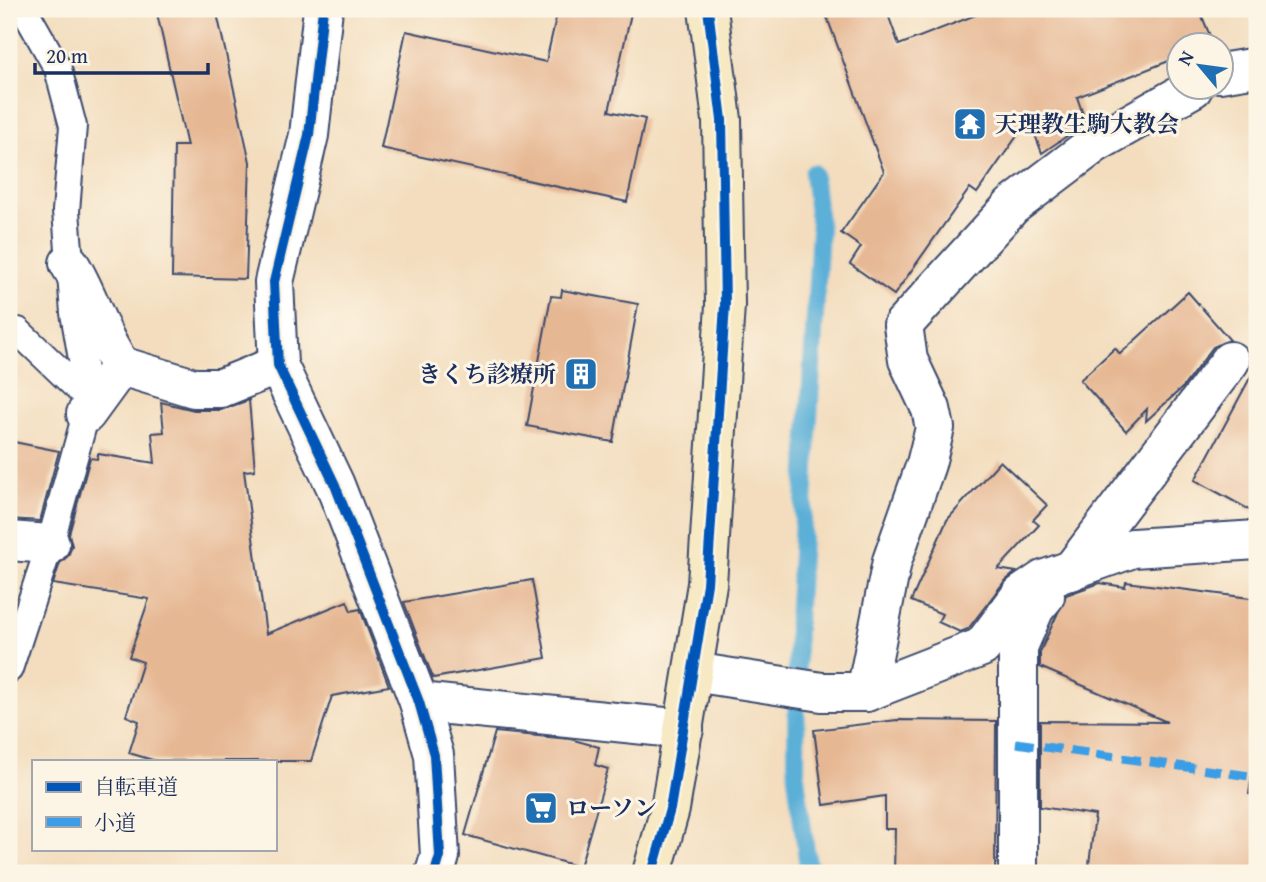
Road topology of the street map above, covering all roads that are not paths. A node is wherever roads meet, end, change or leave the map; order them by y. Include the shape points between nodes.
1 (24, 9) edge
2 (323, 9) edge
3 (708, 9) edge
4 (1257, 67) edge
5 (1234, 71) edge
6 (1169, 102) edge
7 (69, 264) junction
8 (9, 330) edge
9 (1230, 361) dead end
10 (278, 365) junction
11 (121, 366) junction
12 (86, 405) junction
13 (1257, 540) edge
14 (9, 541) edge
15 (50, 544) junction
16 (1066, 573) junction
17 (9, 669) edge
18 (693, 672) junction
19 (866, 692) junction
20 (419, 702) junction
21 (684, 729) junction
22 (435, 873) edge
23 (652, 873) edge
24 (1018, 873) edge

1 - 7 lane via 58,69 73,125 66,211
2 - 10 street via 309,135 274,282
3 - 18 street via 722,120 725,305 707,584
4 - 5 street
6 - 19 street via 1094,144 1012,206 902,325 908,360 935,428 892,561
7 - 11 street via 103,340
7 - 12 lane
8 - 12 lane via 18,331
9 - 16 street
10 - 11 street via 221,388 194,388
10 - 20 street via 335,485
11 - 12 street
12 - 15 lane
13 - 16 street via 1133,548
14 - 15 street
15 - 17 lane
16 - 19 street via 1043,580 1021,595 982,646
16 - 24 street via 1035,608 1018,647
18 - 19 street via 822,692
18 - 21 street
20 - 21 street
20 - 22 street via 434,755 440,856
21 - 23 street via 670,809

